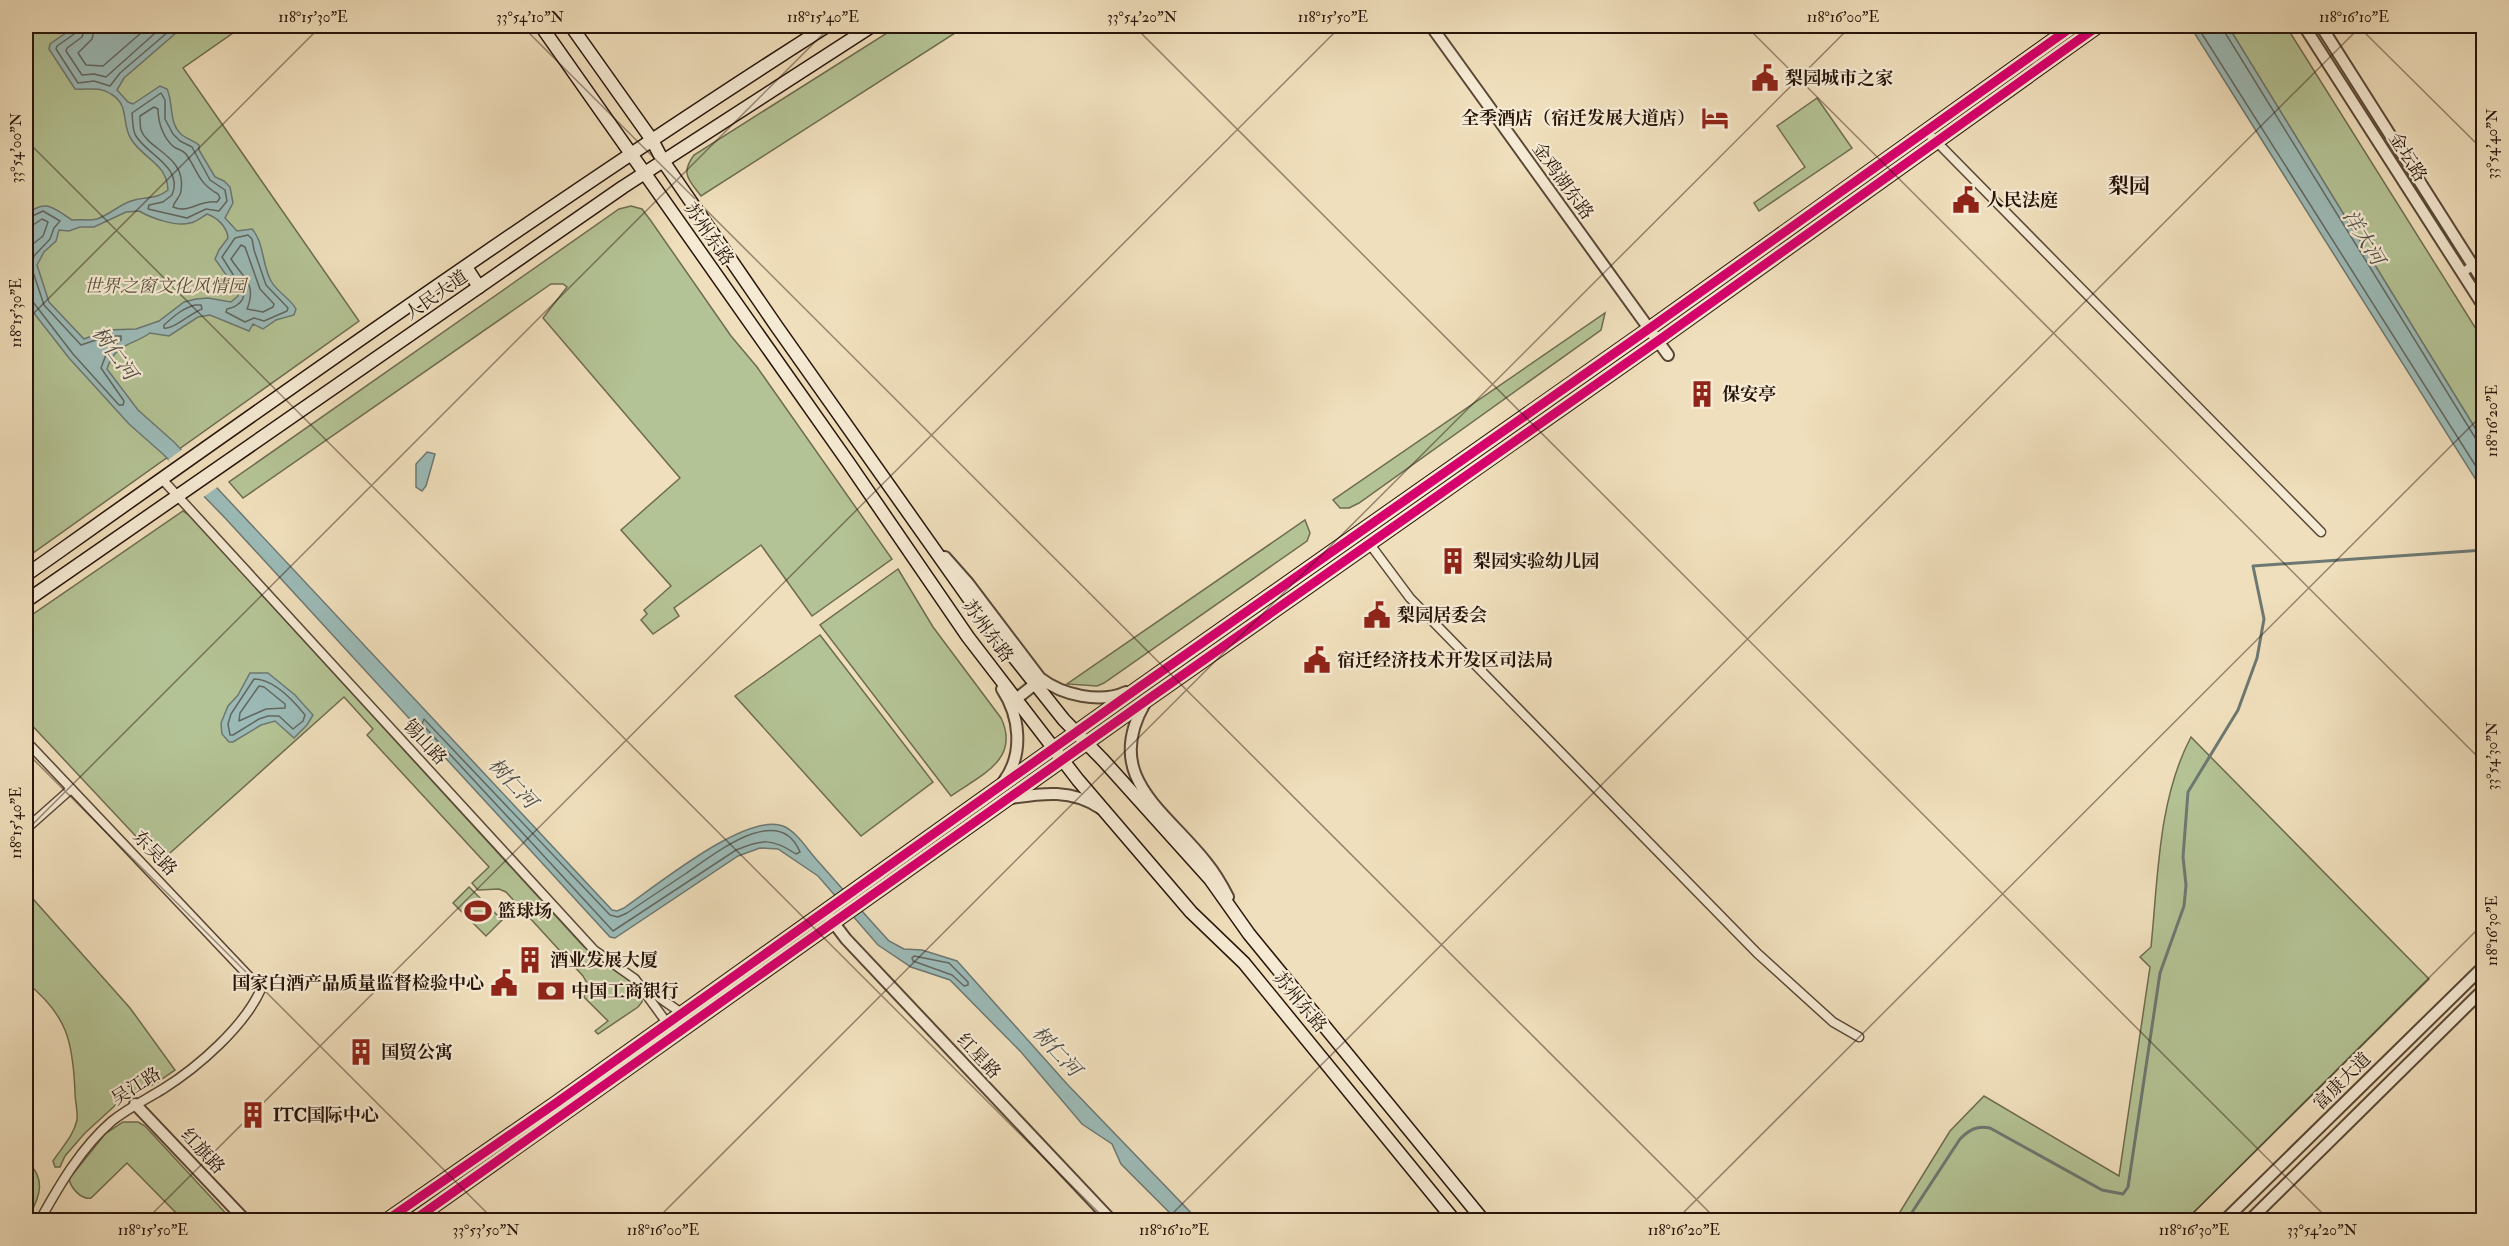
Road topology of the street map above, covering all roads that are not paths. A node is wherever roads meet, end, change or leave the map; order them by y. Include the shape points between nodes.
1 (542, 26) edge
2 (571, 26) edge
3 (827, 26) edge
4 (872, 26) edge
5 (1431, 26) edge
6 (2073, 26) edge
7 (2098, 26) edge
8 (2304, 26) edge
9 (2320, 26) edge
10 (1926, 131) junction
11 (652, 140) junction
12 (1938, 142) junction
13 (632, 153) junction
14 (663, 161) junction
15 (644, 173) junction
16 (2484, 258) edge
17 (2472, 266) junction
18 (466, 267) junction
19 (2462, 273) junction
20 (2484, 283) edge
21 (479, 287) junction
22 (2484, 307) edge
23 (1649, 328) junction
24 (1658, 341) junction
25 (1668, 355) dead end
26 (249, 418) junction
27 (263, 436) junction
28 (162, 479) junction
29 (179, 495) junction
30 (2320, 532) dead end
31 (925, 537) junction
32 (1369, 543) junction
33 (907, 547) junction
34 (26, 575) edge
35 (26, 601) edge
36 (1035, 684) junction
37 (1138, 688) junction
38 (1016, 699) junction
39 (1147, 700) junction
40 (1076, 732) junction
41 (26, 741) edge
42 (1088, 744) junction
43 (1055, 748) junction
44 (1064, 760) junction
45 (71, 789) junction
46 (1003, 793) junction
47 (1106, 812) junction
48 (26, 829) edge
49 (829, 917) junction
50 (1249, 934) junction
51 (2484, 966) edge
52 (261, 988) joint
53 (2484, 988) edge
54 (681, 1013) junction
55 (668, 1023) junction
56 (1859, 1037) dead end
57 (135, 1104) junction
58 (2277, 1168) junction
59 (2290, 1181) junction
60 (40, 1221) edge
61 (245, 1221) edge
62 (387, 1221) edge
63 (414, 1221) edge
64 (1111, 1221) edge
65 (1454, 1221) edge
66 (1483, 1221) edge
67 (2225, 1221) edge
68 (2250, 1221) edge

1 - 13 main road, 苏州东路
2 - 11 main road, 苏州东路
3 - 11 main road, 人民大道
4 - 14 main road, 人民大道
5 - 23 street, 金鸡湖东路
6 - 10 highway
7 - 12 highway
8 - 19 street, 金坛路
9 - 17 street, 金坛路
10 - 12 street
10 - 23 highway
11 - 13 main road, 人民大道
11 - 14 main road, 苏州东路
12 - 24 highway
12 - 30 street
13 - 15 main road, 苏州东路
13 - 18 main road, 人民大道
14 - 15 main road, 人民大道
14 - 31 main road, 苏州东路
15 - 21 main road, 人民大道
15 - 33 main road, 苏州东路
16 - 17 street
17 - 19 street
17 - 20 street, 金坛路
18 - 21 main road
18 - 26 main road, 人民大道
19 - 22 street, 金坛路
21 - 27 main road, 人民大道
23 - 24 street, 金鸡湖东路
23 - 37 highway
24 - 25 street, 金鸡湖东路
24 - 32 highway
26 - 27 main road
26 - 28 main road, 人民大道
27 - 29 main road, 人民大道
28 - 29 street, 锡山路
28 - 34 main road, 人民大道
29 - 35 main road, 人民大道
29 - 54 street, 锡山路 via 598,946 627,965 655,995
29 - 55 street, 锡山路 via 594,950 635,979
31 - 36 main road, 苏州东路
31 - 37 street via 968,583 1025,660 1050,686 1101,697 1118,696
32 - 39 highway
32 - 56 street via 1410,598 1750,946 1833,1022
33 - 38 main road, 苏州东路
33 - 46 street via 942,608 1013,706 1017,721 1015,754
36 - 38 street
36 - 40 main road, 苏州东路
37 - 40 highway
38 - 43 main road, 苏州东路
39 - 42 highway
39 - 50 street via 1130,738 1133,771 1142,791 1207,862
40 - 42 main road, 苏州东路
40 - 43 highway
41 - 45 street, 东吴路
42 - 44 highway
42 - 50 main road, 苏州东路 via 1210,879
43 - 44 main road, 苏州东路
43 - 46 highway
44 - 46 highway
44 - 47 main road, 苏州东路
45 - 48 street
45 - 52 street, 东吴路
46 - 47 street via 1068,794 1090,801
46 - 49 highway
47 - 65 main road, 苏州东路 via 1191,912 1244,963
49 - 54 highway
49 - 63 highway
49 - 64 street, 红星路
50 - 66 main road, 苏州东路
51 - 58 street, 富康大道
52 - 57 street, 吴江路 via 237,1024 195,1068
53 - 59 street, 富康大道
54 - 55 highway
55 - 62 highway
57 - 60 street, 吴江路 via 112,1121 65,1175
57 - 61 street, 红旗路
58 - 59 street
58 - 67 street, 富康大道
59 - 68 street, 富康大道

